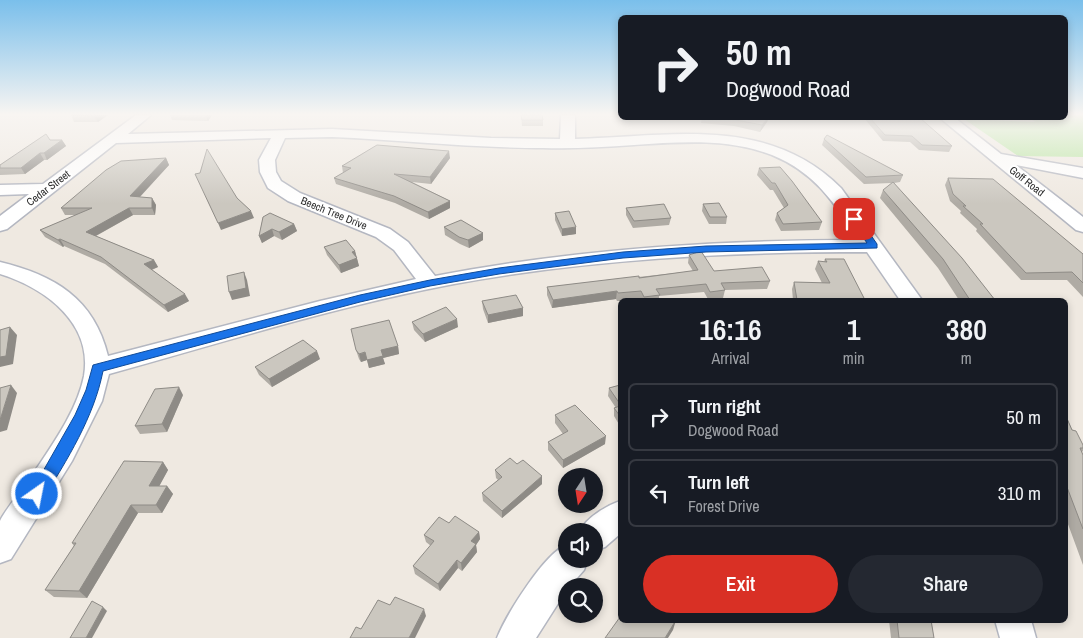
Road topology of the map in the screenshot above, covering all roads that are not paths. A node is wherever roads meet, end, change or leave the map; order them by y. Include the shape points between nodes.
1 (104, 145) edge
2 (275, 145) edge
3 (751, 145) edge
4 (981, 145) edge
5 (998, 158) junction
6 (1083, 173) edge
7 (47, 189) junction
8 (0, 190) edge
9 (0, 225) edge
10 (1083, 226) edge
11 (874, 246) junction
12 (0, 268) edge
13 (430, 283) junction
14 (909, 298) edge
15 (97, 368) junction
16 (618, 517) edge
17 (603, 529) edge
18 (0, 548) edge
19 (564, 568) edge
20 (1014, 623) edge
21 (515, 638) edge
22 (1018, 638) edge

1 - 7 street, Cedar Street
2 - 13 street, Beech Tree Drive via 267,160 274,184 294,197 369,226 393,240 405,250
3 - 11 street via 804,165 826,181
4 - 5 street, Goff Road
5 - 6 street
5 - 10 street, Goff Road
7 - 8 street
7 - 9 street, Cedar Street
11 - 13 street via 761,246 665,252 548,264
11 - 14 street
12 - 15 street via 39,281 70,304 94,343
13 - 15 street
15 - 18 street via 88,402 66,447
16 - 17 street
19 - 21 street
20 - 22 street

